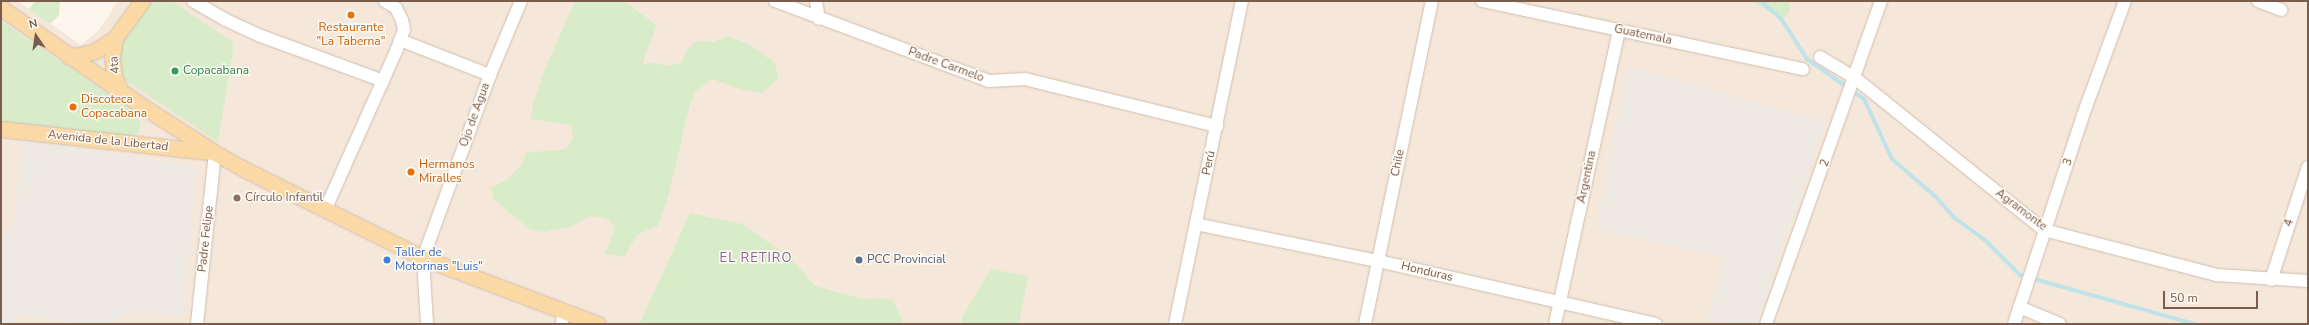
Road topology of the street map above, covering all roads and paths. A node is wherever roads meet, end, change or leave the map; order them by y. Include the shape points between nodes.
1 (142, 1) edge
2 (193, 1) edge
3 (385, 1) edge
4 (521, 1) edge
5 (775, 1) edge
6 (816, 1) edge
7 (1242, 1) edge
8 (1432, 1) edge
9 (1482, 1) edge
10 (1881, 1) edge
11 (2125, 1) edge
12 (2258, 1) edge
13 (1, 8) edge
14 (2281, 10) dead end
15 (819, 19) junction
16 (1619, 30) junction
17 (115, 38) junction
18 (400, 40) junction
19 (68, 56) junction
20 (1820, 57) dead end
21 (1803, 70) dead end
22 (490, 75) junction
23 (1855, 78) junction
24 (383, 81) junction
25 (121, 92) junction
26 (1217, 126) junction
27 (1, 129) edge
28 (215, 153) junction
29 (2308, 167) edge
30 (325, 210) junction
31 (1196, 224) junction
32 (2044, 230) junction
33 (423, 258) junction
34 (1378, 261) junction
35 (2271, 280) junction
36 (2308, 282) edge
37 (1560, 303) junction
38 (2019, 307) junction
39 (563, 317) edge
40 (197, 324) edge
41 (426, 324) edge
42 (598, 324) edge
43 (1175, 324) edge
44 (1365, 324) edge
45 (1555, 324) edge
46 (1656, 324) edge
47 (1766, 324) edge
48 (2014, 324) edge
49 (2060, 324) edge

1 - 17 main road, 4ta
2 - 24 street via 261,36
3 - 18 street via 396,8 402,20 404,30
4 - 22 street, Ojo de Agua
5 - 15 street, Padre Carmelo
6 - 15 street
7 - 26 street, Perú
8 - 34 street, Chile
9 - 16 street, Guatemala
10 - 23 street, 2
11 - 32 street, 3
12 - 14 street
13 - 19 main road
15 - 26 street, Padre Carmelo via 989,81 1024,79
16 - 21 street, Guatemala
16 - 37 street, Argentina
17 - 19 main road, 4ta via 95,50
17 - 25 main road, 4ta via 112,58 114,75
18 - 22 street
18 - 24 street
19 - 25 main road
20 - 23 street, Agramonte
22 - 33 street, Ojo de Agua
23 - 32 street, Agramonte
23 - 47 street, 2
24 - 30 street
25 - 28 main road
26 - 31 street, Perú
27 - 28 main road, Avenida de la Libertad
28 - 30 main road
28 - 40 street, Padre Felipe
29 - 35 street, 4
30 - 33 main road
31 - 34 street, Honduras
31 - 43 street, Perú
32 - 35 street, Agramonte via 2217,276
32 - 38 street, 3
33 - 39 main road
33 - 41 street, Ojo de Agua
34 - 37 street, Honduras
34 - 44 street, Chile
35 - 36 street, Agramonte
37 - 45 street, Argentina
37 - 46 street, Honduras
38 - 48 street, 3
38 - 49 street
39 - 42 main road

